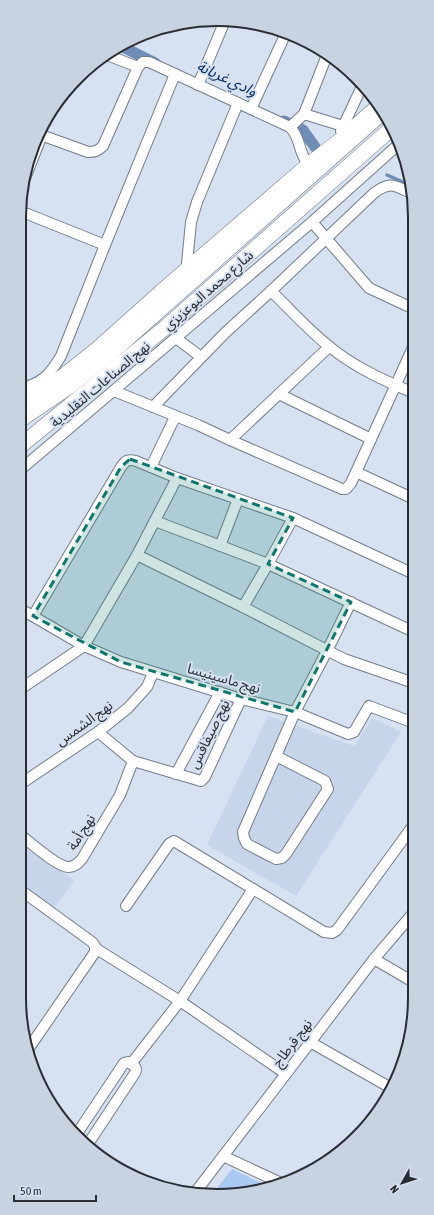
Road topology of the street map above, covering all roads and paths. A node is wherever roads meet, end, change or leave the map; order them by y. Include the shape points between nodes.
1 (223, 26) edge
2 (284, 38) edge
3 (113, 57) edge
4 (325, 60) edge
5 (138, 67) junction
6 (175, 74) junction
7 (198, 85) junction
8 (360, 90) edge
9 (238, 103) junction
10 (374, 108) edge
11 (252, 109) junction
12 (304, 114) junction
13 (378, 115) edge
14 (343, 126) junction
15 (290, 127) junction
16 (389, 135) edge
17 (45, 136) edge
18 (342, 143) junction
19 (395, 148) edge
20 (308, 164) junction
21 (406, 191) edge
22 (26, 213) edge
23 (312, 222) junction
24 (327, 238) junction
25 (105, 245) junction
26 (186, 269) junction
27 (186, 286) junction
28 (271, 291) junction
29 (408, 306) edge
30 (176, 338) junction
31 (329, 347) junction
32 (201, 357) junction
33 (408, 359) edge
34 (396, 385) junction
35 (26, 388) edge
36 (408, 390) edge
37 (114, 391) junction
38 (279, 394) junction
39 (26, 400) edge
40 (153, 407) junction
41 (26, 416) edge
42 (175, 416) junction
43 (371, 439) junction
44 (230, 440) junction
45 (26, 441) edge
46 (26, 465) edge
47 (151, 467) junction
48 (356, 472) junction
49 (177, 478) junction
50 (408, 496) edge
51 (238, 499) junction
52 (293, 518) junction
53 (155, 521) junction
54 (220, 546) junction
55 (136, 556) junction
56 (268, 564) junction
57 (408, 571) edge
58 (351, 602) junction
59 (243, 607) junction
60 (26, 612) edge
61 (34, 616) junction
62 (408, 629) edge
63 (84, 646) junction
64 (328, 651) junction
65 (153, 673) junction
66 (408, 681) edge
67 (26, 685) edge
68 (220, 692) junction
69 (242, 699) junction
70 (295, 712) junction
71 (408, 721) edge
72 (98, 732) junction
73 (276, 756) junction
74 (133, 761) junction
75 (176, 774) junction
76 (26, 780) edge
77 (408, 833) edge
78 (26, 839) edge
79 (253, 889) junction
80 (26, 894) edge
81 (126, 906) dead end
82 (408, 919) edge
83 (95, 948) junction
84 (374, 959) junction
85 (408, 980) edge
86 (180, 1001) junction
87 (310, 1042) junction
88 (32, 1044) edge
89 (132, 1064) junction
90 (286, 1074) junction
91 (386, 1085) edge
92 (79, 1130) edge
93 (90, 1141) edge
94 (223, 1156) junction
95 (273, 1180) edge
96 (199, 1188) edge

1 - 7 street
2 - 11 street
3 - 5 street
4 - 12 street
5 - 6 street via 143,62 151,62
5 - 17 street via 99,150 88,152
6 - 7 street
6 - 25 street
7 - 9 street
8 - 14 street
9 - 11 street
9 - 26 street via 197,202 191,222
10 - 18 main road
11 - 15 street
12 - 14 street
12 - 15 street
13 - 18 highway, شارع محمد البوعزيزي
14 - 18 street via 338,136
15 - 20 street via 296,134 300,152
16 - 45 highway, شارع محمد البوعزيزي via 166,327
18 - 20 main road
18 - 27 highway, شارع محمد البوعزيزي
19 - 23 street, نهج الصناعات التقليدية
20 - 26 main road
21 - 24 street via 390,185 383,186
22 - 25 street
23 - 24 street
23 - 30 street, نهج الصناعات التقليدية
24 - 28 street
24 - 29 street via 368,288
25 - 35 street via 61,356 43,379
26 - 27 street
26 - 39 main road via 97,348 53,383
27 - 41 highway, شارع محمد البوعزيزي via 110,354 70,386
28 - 31 street
28 - 32 street
30 - 32 street
30 - 37 street, نهج الصناعات التقليدية
31 - 34 street
31 - 38 street
32 - 40 street
33 - 34 street
34 - 36 street
34 - 43 street
37 - 40 street
37 - 46 street, نهج الصناعات التقليدية
38 - 43 street
38 - 44 street
40 - 42 street
42 - 44 street
42 - 47 street
43 - 48 street
44 - 48 street via 342,489 349,487
47 - 49 street
47 - 61 street via 130,459 125,461
48 - 50 street
49 - 51 street
49 - 53 street
51 - 52 street
51 - 54 street
52 - 56 street
52 - 57 street
53 - 54 street
53 - 55 street
54 - 56 street
55 - 59 street
55 - 63 street
56 - 58 street
56 - 59 street
58 - 62 street
58 - 64 street
59 - 64 street
60 - 61 street, نهج ماسينيسا
61 - 63 street, نهج ماسينيسا
63 - 65 street, نهج ماسينيسا
63 - 67 street
64 - 66 street
64 - 70 street
65 - 68 street, نهج ماسينيسا
65 - 72 street, نهج الشمس via 140,696
68 - 69 street, نهج ماسينيسا
68 - 75 street
69 - 70 street, نهج ماسينيسا
69 - 75 street, نهج صيفاقس via 205,777 198,781
70 - 71 street, نهج ماسينيسا via 348,734 354,732 369,706
70 - 73 street
72 - 74 street, نهج صيفاقس
72 - 76 street, نهج الشمس
73 - 73 street via 325,782 328,789 286,854 276,859 247,844 243,832
74 - 75 street, نهج صيفاقس
74 - 78 street, نهج أمة via 120,795 76,865 69,868 60,866
77 - 79 street via 337,930 332,933 324,932
79 - 81 street via 174,841 169,844
79 - 86 street
80 - 83 street via 92,942
82 - 84 street, نهج قرطاج
83 - 86 street
83 - 88 street via 96,952
84 - 85 street
84 - 87 street, نهج قرطاج
86 - 89 street
86 - 90 street
87 - 90 street, نهج قرطاج
87 - 91 street
89 - 92 street via 124,1063
89 - 93 street via 136,1068 135,1073
90 - 94 street, نهج قرطاج
94 - 95 street
94 - 96 street, نهج قرطاج

